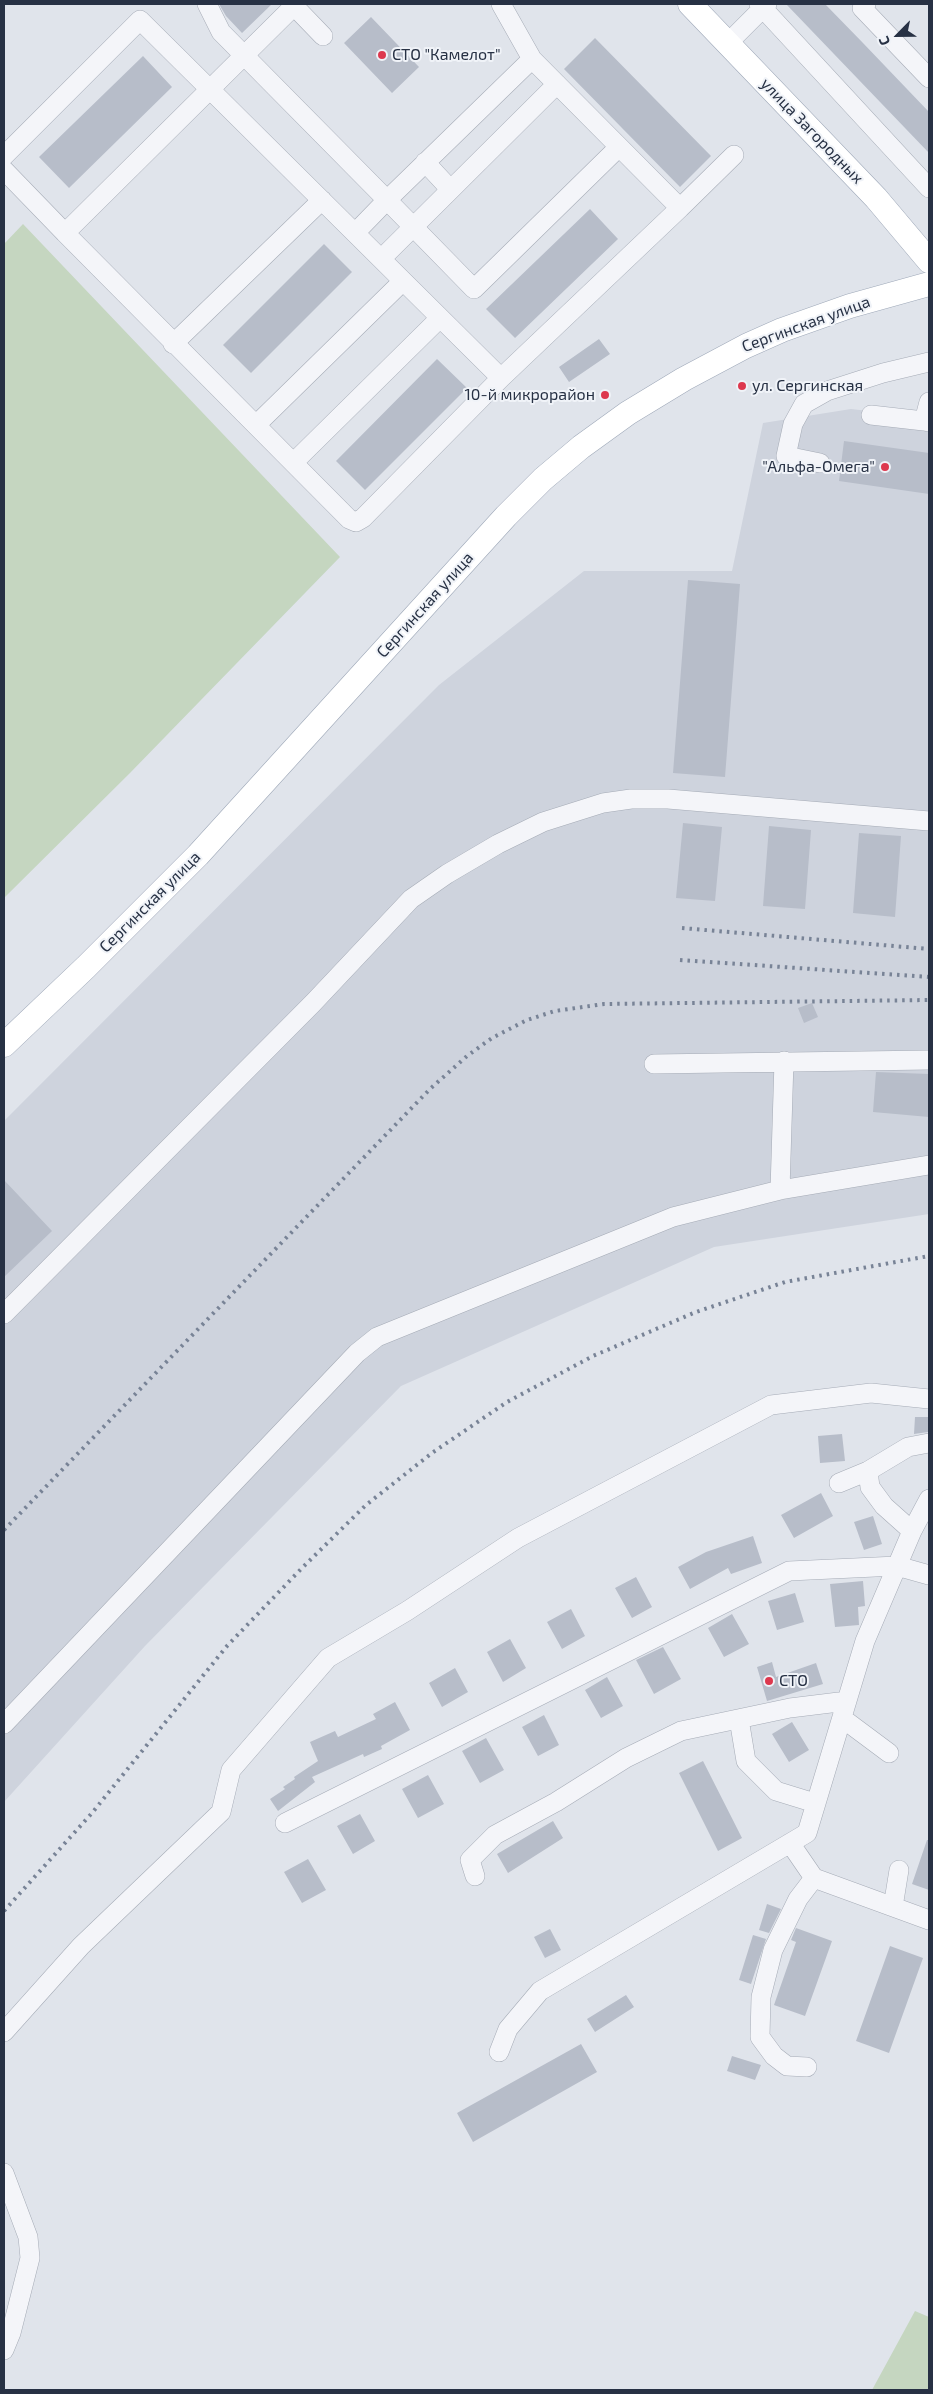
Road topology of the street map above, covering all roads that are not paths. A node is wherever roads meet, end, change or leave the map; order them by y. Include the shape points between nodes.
1 (207, 4) edge
2 (501, 4) edge
3 (690, 4) edge
4 (866, 4) edge
5 (295, 5) edge
6 (763, 5) edge
7 (324, 36) dead end
8 (728, 43) junction
9 (243, 55) junction
10 (532, 59) junction
11 (929, 78) edge
12 (557, 84) junction
13 (209, 89) junction
14 (618, 147) junction
15 (734, 154) dead end
16 (4, 156) edge
17 (425, 162) junction
18 (4, 170) edge
19 (929, 188) edge
20 (450, 189) junction
21 (322, 200) junction
22 (387, 200) junction
23 (680, 208) junction
24 (412, 226) junction
25 (65, 233) junction
26 (354, 233) junction
27 (381, 259) junction
28 (929, 261) edge
29 (403, 280) junction
30 (929, 284) edge
31 (440, 318) junction
32 (173, 344) junction
33 (929, 362) edge
34 (501, 378) junction
35 (929, 402) edge
36 (871, 415) dead end
37 (926, 421) edge
38 (256, 425) junction
39 (294, 462) junction
40 (820, 463) dead end
41 (929, 821) edge
42 (4, 1045) edge
43 (929, 1060) edge
44 (784, 1061) junction
45 (654, 1064) dead end
46 (929, 1165) edge
47 (780, 1190) junction
48 (4, 1314) edge
49 (929, 1399) edge
50 (929, 1443) edge
51 (868, 1471) junction
52 (839, 1483) dead end
53 (927, 1510) edge
54 (912, 1531) junction
55 (897, 1566) junction
56 (929, 1575) edge
57 (844, 1710) junction
58 (738, 1719) junction
59 (4, 1724) edge
60 (889, 1753) dead end
61 (816, 1804) junction
62 (285, 1823) dead end
63 (790, 1842) junction
64 (899, 1870) dead end
65 (475, 1876) dead end
66 (814, 1878) junction
67 (893, 1908) junction
68 (929, 1920) edge
69 (4, 2032) edge
70 (499, 2052) dead end
71 (807, 2067) dead end
72 (4, 2174) edge
73 (4, 2350) edge

1 - 9 lane via 221,32
2 - 10 lane
3 - 8 main road, улица Загородных
4 - 11 lane via 862,8
5 - 7 lane
5 - 9 lane
6 - 8 lane
6 - 19 lane
8 - 28 main road, улица Загородных via 876,198
9 - 13 lane
9 - 22 lane
10 - 12 lane
10 - 17 lane
12 - 14 lane
12 - 20 lane
13 - 16 lane via 140,20
13 - 21 lane
13 - 25 lane
14 - 23 lane
14 - 24 lane via 474,289
15 - 23 lane
17 - 20 lane
17 - 22 lane
18 - 25 lane
20 - 24 lane
21 - 26 lane
21 - 32 lane
22 - 24 lane
22 - 26 lane
23 - 34 lane
24 - 27 lane
25 - 32 lane
26 - 27 lane
27 - 29 lane
29 - 31 lane
29 - 38 lane
30 - 42 main road, Сергинская улица via 850,306 746,346 684,378 581,447 506,516 198,854
31 - 34 lane
31 - 39 lane
32 - 38 lane
33 - 40 lane via 828,391 804,404 793,424 786,456
34 - 39 lane via 364,518 356,522 349,520
35 - 37 lane
36 - 37 lane
38 - 39 lane
41 - 48 lane via 668,799 631,799 603,803 543,822 498,844 411,899
43 - 44 lane
44 - 45 lane
44 - 47 lane
46 - 47 lane
47 - 59 lane via 673,1217 377,1337 350,1360
49 - 69 lane via 871,1393 771,1405 518,1538 328,1658 231,1770 221,1812 81,1946
50 - 51 lane via 908,1447
51 - 52 lane
51 - 54 lane via 870,1486 884,1506
53 - 54 lane
54 - 55 lane
55 - 56 lane
55 - 57 lane via 865,1641
55 - 62 lane via 789,1571
57 - 58 lane via 790,1708
57 - 60 lane
57 - 61 lane
58 - 61 lane via 746,1761 776,1791
58 - 65 lane via 681,1731 626,1758 495,1835 470,1860
61 - 63 lane via 806,1833
63 - 66 lane
63 - 70 lane via 540,1991 508,2029
64 - 67 lane
66 - 67 lane
66 - 71 lane via 798,1899 773,1950 761,1997 760,2037 774,2056 787,2066
67 - 68 lane
72 - 73 lane via 28,2237 30,2258

